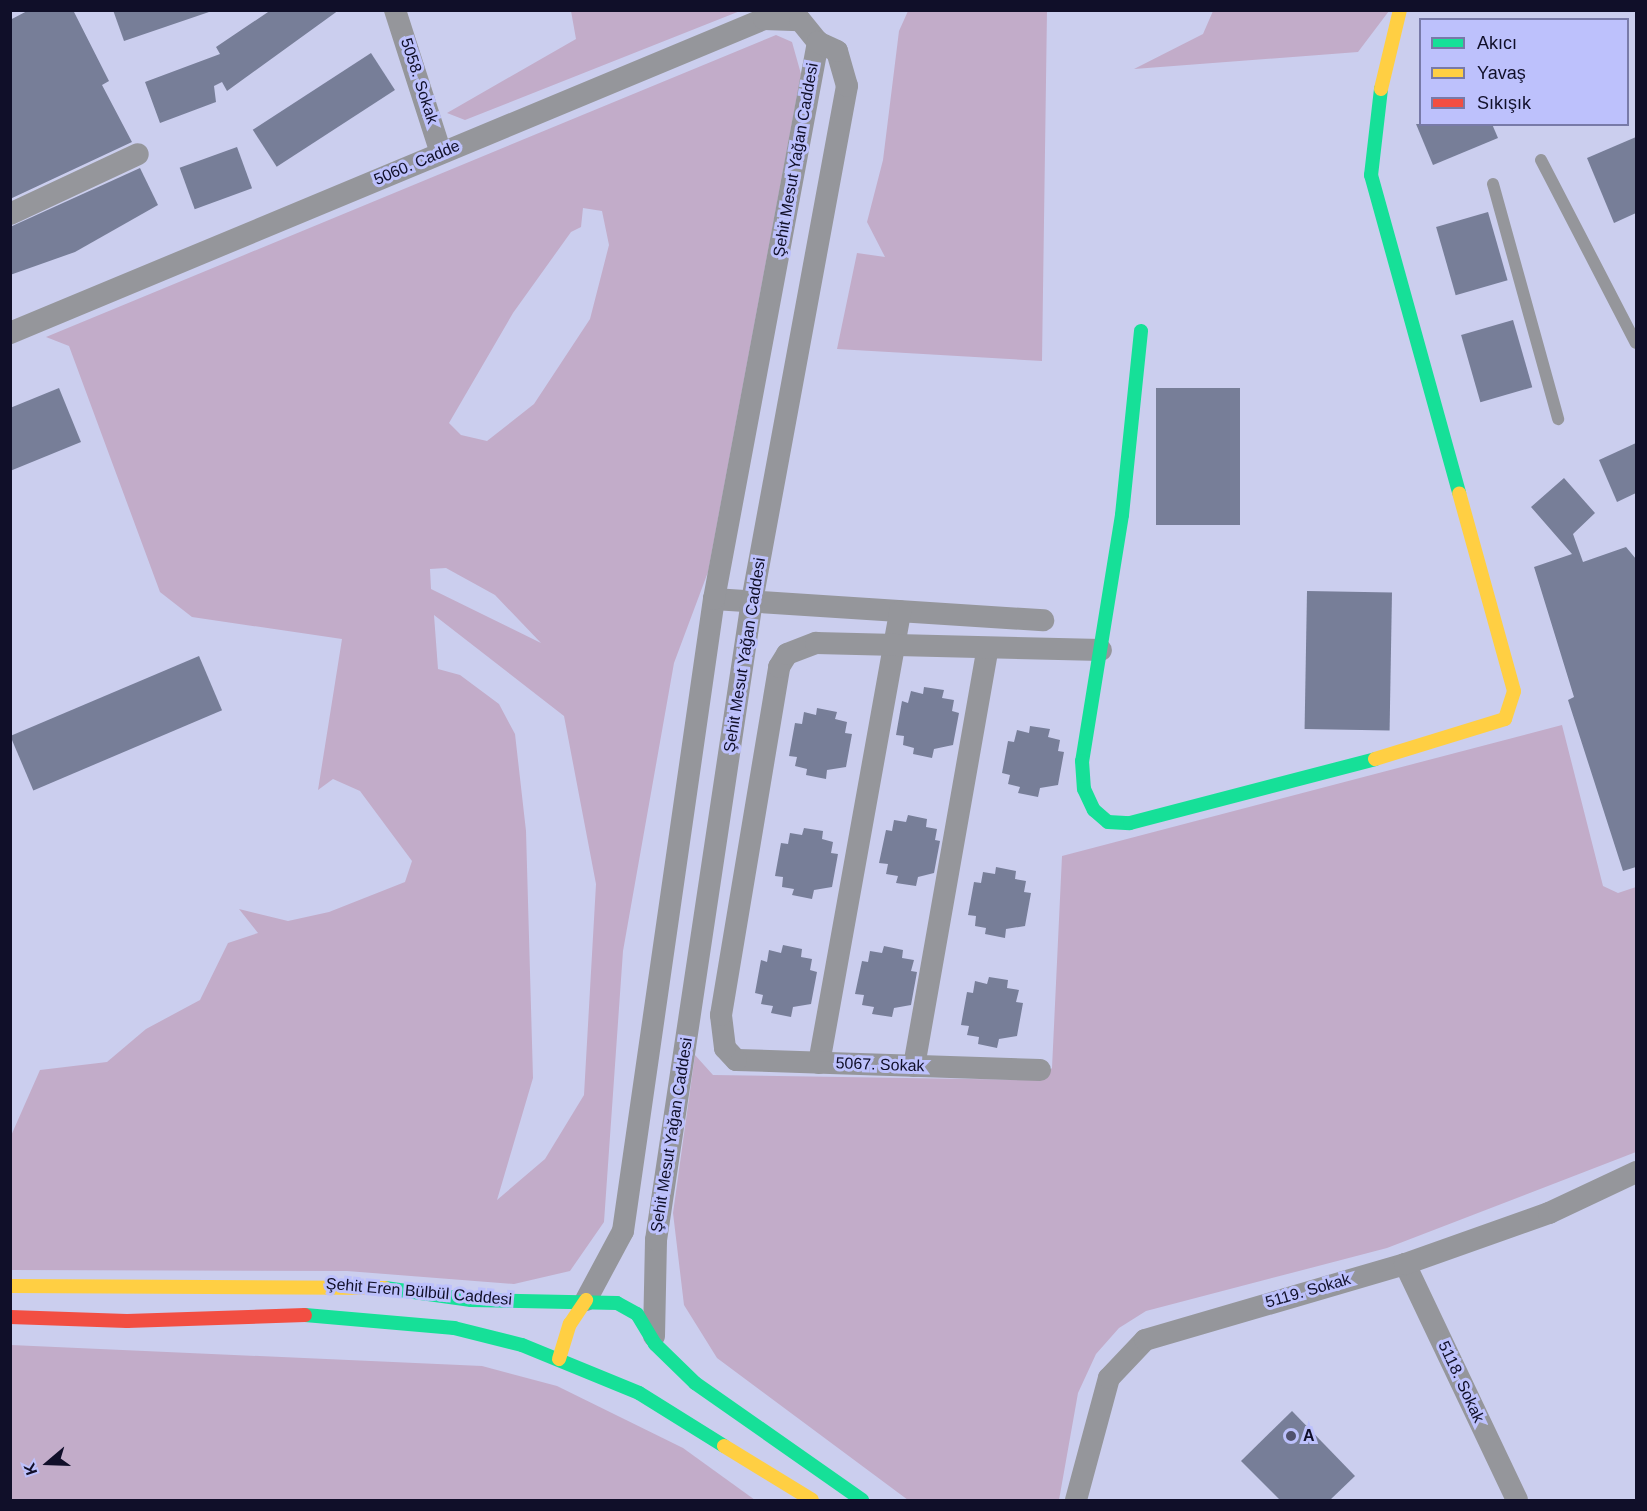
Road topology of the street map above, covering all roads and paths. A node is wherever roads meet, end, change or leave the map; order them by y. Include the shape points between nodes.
1 (395, 10) edge
2 (1400, 10) edge
3 (818, 42) junction
4 (441, 153) junction
5 (138, 154) dead end
6 (1541, 160) dead end
7 (1493, 184) dead end
8 (10, 214) edge
9 (1141, 331) dead end
10 (10, 333) edge
11 (1636, 343) edge
12 (1558, 419) dead end
13 (714, 599) junction
14 (752, 601) junction
15 (900, 611) junction
16 (1043, 620) dead end
17 (890, 645) junction
18 (987, 650) junction
19 (1101, 650) junction
20 (819, 1062) junction
21 (914, 1066) junction
22 (1040, 1070) dead end
23 (1636, 1172) edge
24 (1405, 1263) junction
25 (10, 1286) edge
26 (586, 1300) junction
27 (10, 1317) edge
28 (559, 1359) junction
29 (650, 1360) junction
30 (639, 1393) junction
31 (812, 1500) edge
32 (862, 1500) edge
33 (1076, 1500) edge
34 (1517, 1500) edge

1 - 4 street, 5058. Sokak
2 - 19 street via 1376,112 1371,175 1511,680 1512,708 1482,731 1116,824 1094,810 1082,777
3 - 4 street, 5060. Cadde via 800,21 764,20
3 - 13 street, Şehit Mesut Yağan Caddesi
3 - 14 street, Şehit Mesut Yağan Caddesi via 837,51 847,86
4 - 10 street, 5060. Cadde
5 - 8 street
6 - 11 lane
7 - 12 lane
9 - 19 street
13 - 14 street
13 - 26 street, Şehit Mesut Yağan Caddesi via 623,1231
14 - 15 street
14 - 29 street, Şehit Mesut Yağan Caddesi via 656,1240
15 - 16 street
15 - 17 street
17 - 18 street
17 - 20 street
17 - 20 street, 5067. Sokak via 810,644 787,654 779,667 721,1015 724,1048 736,1060
18 - 19 street
18 - 21 street
20 - 21 street, 5067. Sokak
21 - 22 street, 5067. Sokak
23 - 24 street, 5119. Sokak via 1549,1213
24 - 33 street, 5119. Sokak via 1145,1340 1109,1378
24 - 34 street, 5118. Sokak
25 - 26 street, Şehit Eren Bülbül Caddesi via 341,1284 471,1300
26 - 28 street via 570,1324
26 - 29 street, Şehit Eren Bülbül Caddesi via 628,1308
27 - 28 street, Şehit Eren Bülbül Caddesi via 127,1321 365,1315 484,1335
28 - 30 street, Şehit Eren Bülbül Caddesi
29 - 30 street
29 - 32 street, Şehit Eren Bülbül Caddesi
30 - 31 street, Şehit Eren Bülbül Caddesi

